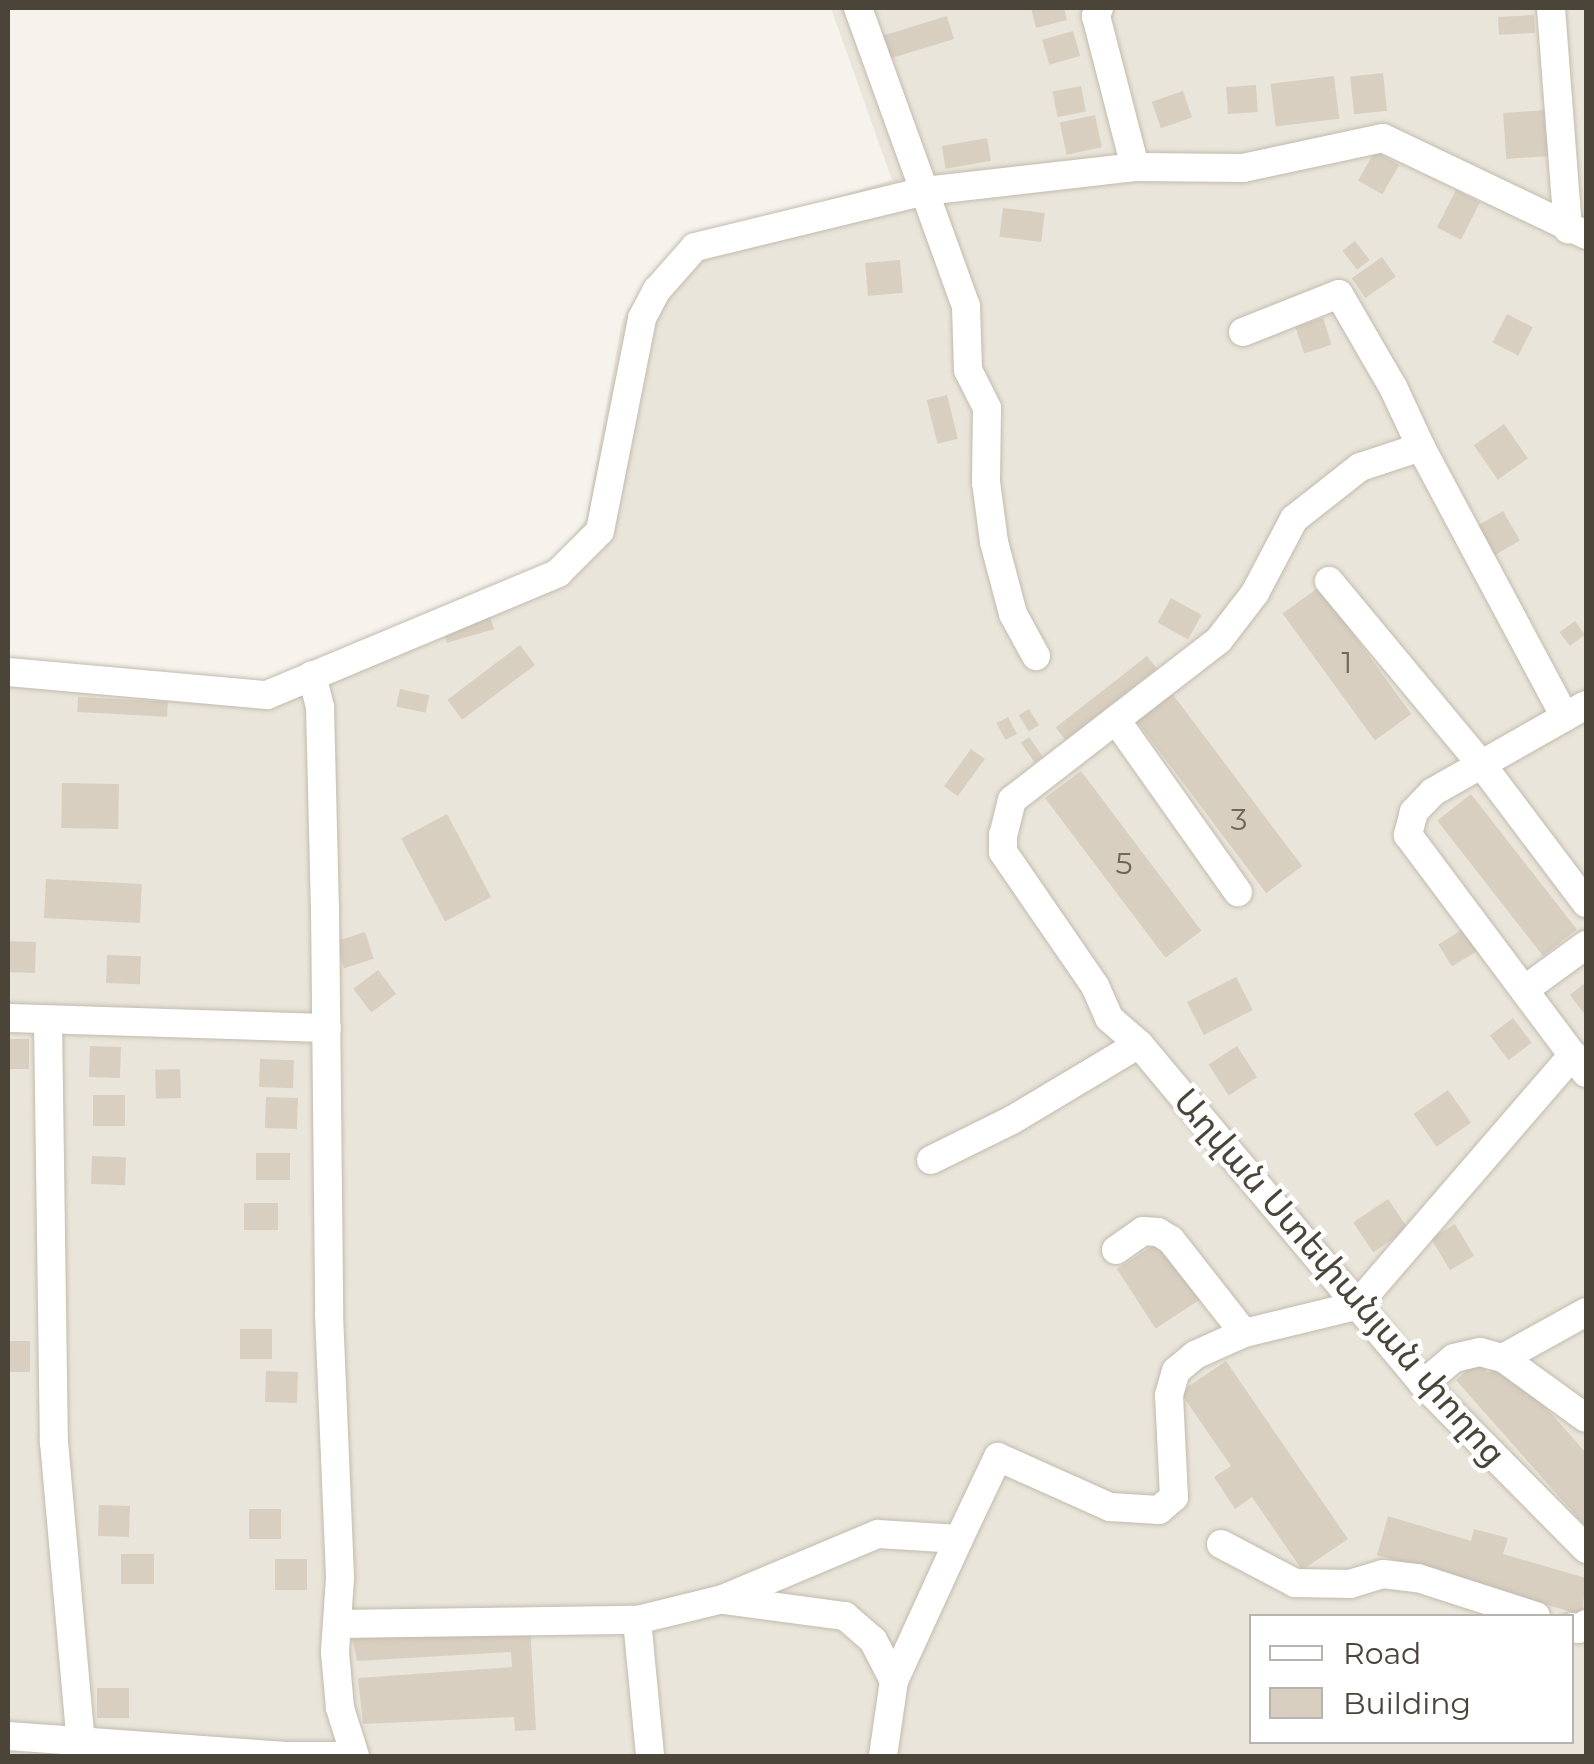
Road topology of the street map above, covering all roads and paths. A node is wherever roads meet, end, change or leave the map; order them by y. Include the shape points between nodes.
1 (858, 8) edge
2 (1099, 8) edge
3 (1551, 8) edge
4 (1135, 167) junction
5 (925, 191) junction
6 (1578, 232) edge
7 (1242, 332) dead end
8 (1421, 446) junction
9 (1329, 581) dead end
10 (1036, 656) dead end
11 (8, 672) edge
12 (312, 675) junction
13 (1576, 711) edge
14 (1116, 720) junction
15 (1482, 764) junction
16 (1238, 892) dead end
17 (1586, 904) edge
18 (1586, 945) edge
19 (1524, 990) junction
20 (8, 1018) edge
21 (48, 1020) junction
22 (326, 1028) junction
23 (1139, 1044) junction
24 (1580, 1064) edge
25 (932, 1160) dead end
26 (1116, 1250) dead end
27 (1356, 1306) junction
28 (1586, 1312) edge
29 (1244, 1332) junction
30 (1503, 1358) junction
31 (1424, 1384) junction
32 (1586, 1418) edge
33 (958, 1538) junction
34 (1220, 1544) dead end
35 (1586, 1549) edge
36 (723, 1600) junction
37 (1530, 1614) edge
38 (637, 1620) junction
39 (339, 1624) junction
40 (894, 1681) junction
41 (8, 1736) edge
42 (80, 1744) junction
43 (354, 1756) edge
44 (650, 1756) edge
45 (882, 1756) edge

1 - 5 street
2 - 4 street
3 - 6 street
4 - 5 street
4 - 6 street via 1243,168 1383,138
5 - 10 street via 966,306 968,370 988,408 986,482 994,542 1013,614
5 - 12 street via 695,248 642,318 600,531 558,573
7 - 8 street via 1338,294
8 - 13 street
8 - 14 street, Աղվան Ստեփանյան փողոց via 1360,467 1294,519 1255,593 1219,640
9 - 15 street
11 - 12 street via 267,695
12 - 22 street via 320,707
13 - 15 street
14 - 16 street
14 - 23 street, Աղվան Ստեփանյան փողոց via 1012,800 1003,852 1095,986 1109,1018
15 - 17 street
15 - 19 street via 1433,792 1414,812 1408,834
18 - 19 street
19 - 24 street
20 - 21 street
21 - 22 street
21 - 42 street via 54,1442
22 - 39 street
23 - 25 street
23 - 27 street, Աղվան Ստեփանյան փողոց
24 - 27 street
26 - 29 street via 1142,1231 1171,1240
27 - 29 street
27 - 31 street, Աղվան Ստեփանյան փողոց
28 - 30 street
29 - 33 street via 1195,1354 1176,1371 1169,1395 1174,1497 1159,1510 1110,1507 998,1457
30 - 31 street via 1454,1358
30 - 32 street
31 - 35 street, Աղվան Ստեփանյան փողոց
33 - 36 street via 878,1534
33 - 40 street
34 - 37 street via 1295,1583 1350,1584 1383,1574 1418,1578
36 - 38 street
36 - 40 street via 845,1616 873,1640
38 - 39 street
38 - 44 street
39 - 43 street via 340,1708
40 - 45 street
41 - 42 street
42 - 43 street

